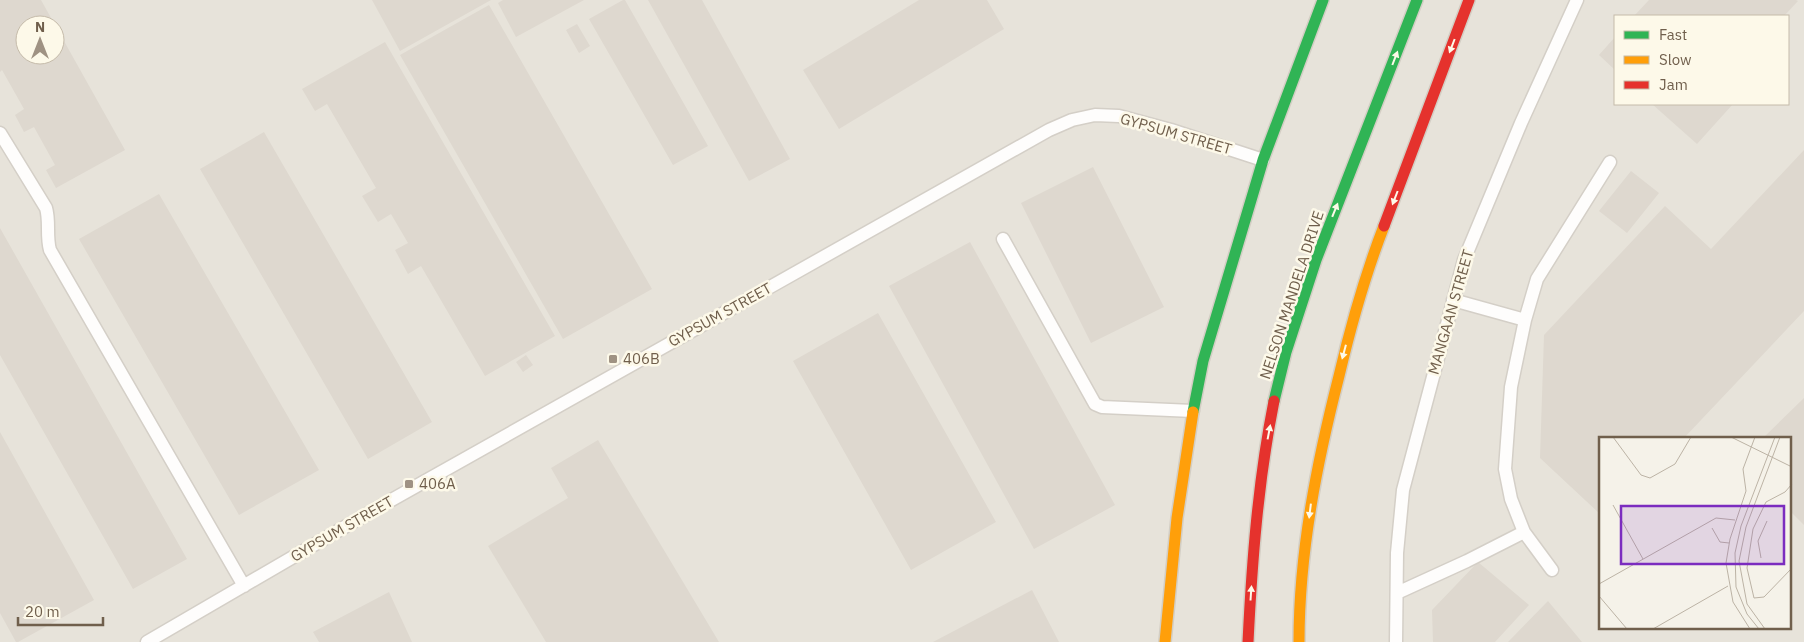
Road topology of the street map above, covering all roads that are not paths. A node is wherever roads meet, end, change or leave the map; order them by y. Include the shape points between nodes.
1 (1323, 0) edge
2 (1417, 0) edge
3 (1470, 0) edge
4 (1577, 0) edge
5 (0, 133) edge
6 (1262, 160) junction
7 (1610, 162) dead end
8 (1003, 239) dead end
9 (1453, 300) junction
10 (1525, 320) junction
11 (1193, 411) junction
12 (1524, 532) junction
13 (1552, 570) dead end
14 (244, 586) junction
15 (1397, 593) junction
16 (147, 642) edge
17 (1165, 642) edge
18 (1248, 642) edge
19 (1299, 642) edge
20 (1396, 642) edge

1 - 6 main road
18 -> 2 main road, NELSON MANDELA DRIVE via 1256,525 1278,382 1328,227
3 -> 19 main road via 1380,236 1353,318 1322,441 1311,506 1299,604
4 - 9 lane, MANGAAN STREET via 1468,251
5 - 14 lane via 46,208 50,250
6 - 11 main road via 1203,361
6 - 14 lane, GYPSUM STREET via 1119,116 1095,115 1072,120 1023,144
7 - 10 lane via 1537,279
8 - 11 lane via 1095,404
9 - 10 lane
9 - 15 lane, MANGAAN STREET via 1403,490
10 - 12 lane via 1511,387 1505,469 1511,499
11 - 17 main road via 1176,518
12 - 13 lane
12 - 15 lane
14 - 16 lane, GYPSUM STREET
15 - 20 lane, MANGAAN STREET

